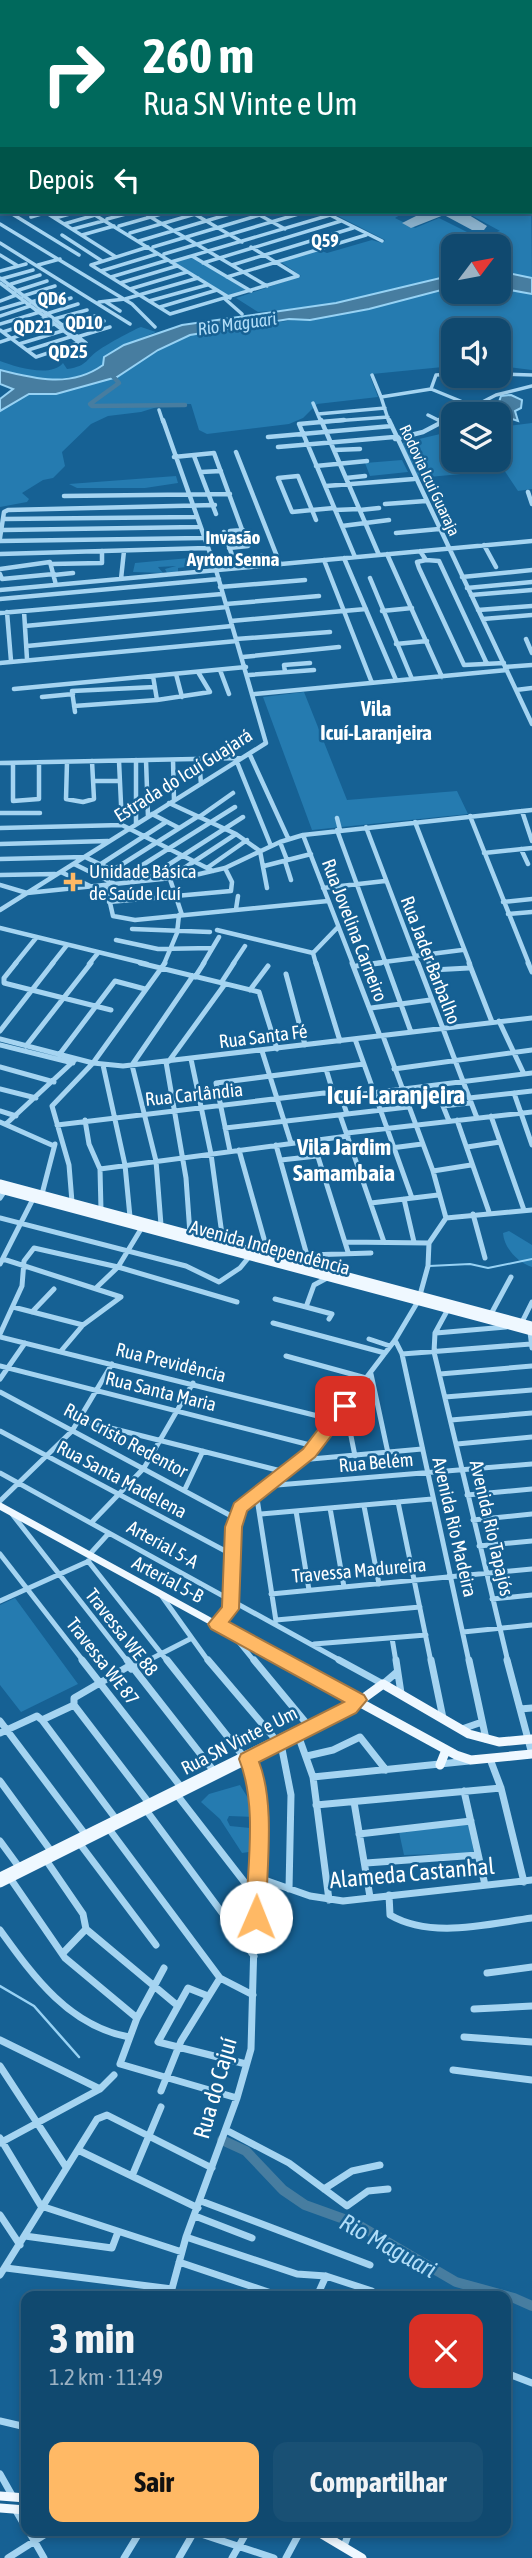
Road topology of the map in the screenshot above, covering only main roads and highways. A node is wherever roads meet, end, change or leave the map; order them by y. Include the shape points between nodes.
1 (0, 1183) edge
2 (1, 1193) edge
3 (292, 1265) junction
4 (419, 1299) junction
5 (531, 1330) edge
6 (0, 1504) edge
7 (358, 1700) junction
8 (292, 1736) junction
9 (529, 1739) edge
10 (446, 1750) junction
11 (532, 1754) edge
12 (246, 1757) junction
13 (440, 1765) road end
14 (179, 1791) junction
15 (148, 1806) junction
16 (105, 1829) junction
17 (5, 1877) edge
18 (0, 1883) edge
19 (0, 2496) edge
20 (21, 2498) edge
21 (0, 2508) edge
22 (21, 2510) edge
23 (326, 2536) edge
24 (362, 2558) edge

1 - 3 main road, Avenida Independência via 268,1254
2 - 3 main road, Avenida Independência
3 - 4 main road, Avenida Independência via 327,1278
3 - 4 main road, Avenida Independência via 310,1266
4 - 5 main road, Avenida Independência via 447,1311
4 - 5 main road, Avenida Independência via 522,1322
6 - 7 main road, Arterial 5-B via 90,1558
7 - 8 main road, Rua SN Vinte e Um
7 - 8 main road, Rua SN Vinte e Um
7 - 9 main road via 383,1684 486,1740
7 - 10 main road, Arterial 5-B
8 - 12 main road, Rua SN Vinte e Um
10 - 11 main road, Arterial 5-B via 471,1760
10 - 13 main road
12 - 14 main road, Rua SN Vinte e Um
12 - 14 main road, Rua SN Vinte e Um
14 - 15 main road, Rua SN Vinte e Um
15 - 16 main road, Rua SN Vinte e Um
15 - 16 main road, Rua SN Vinte e Um via 116,1819
16 - 17 main road, Rua SN Vinte e Um
16 - 17 main road, Rua SN Vinte e Um via 85,1834
17 - 18 main road, Rua SN Vinte e Um
19 - 20 main road
21 - 22 main road
23 - 24 main road

